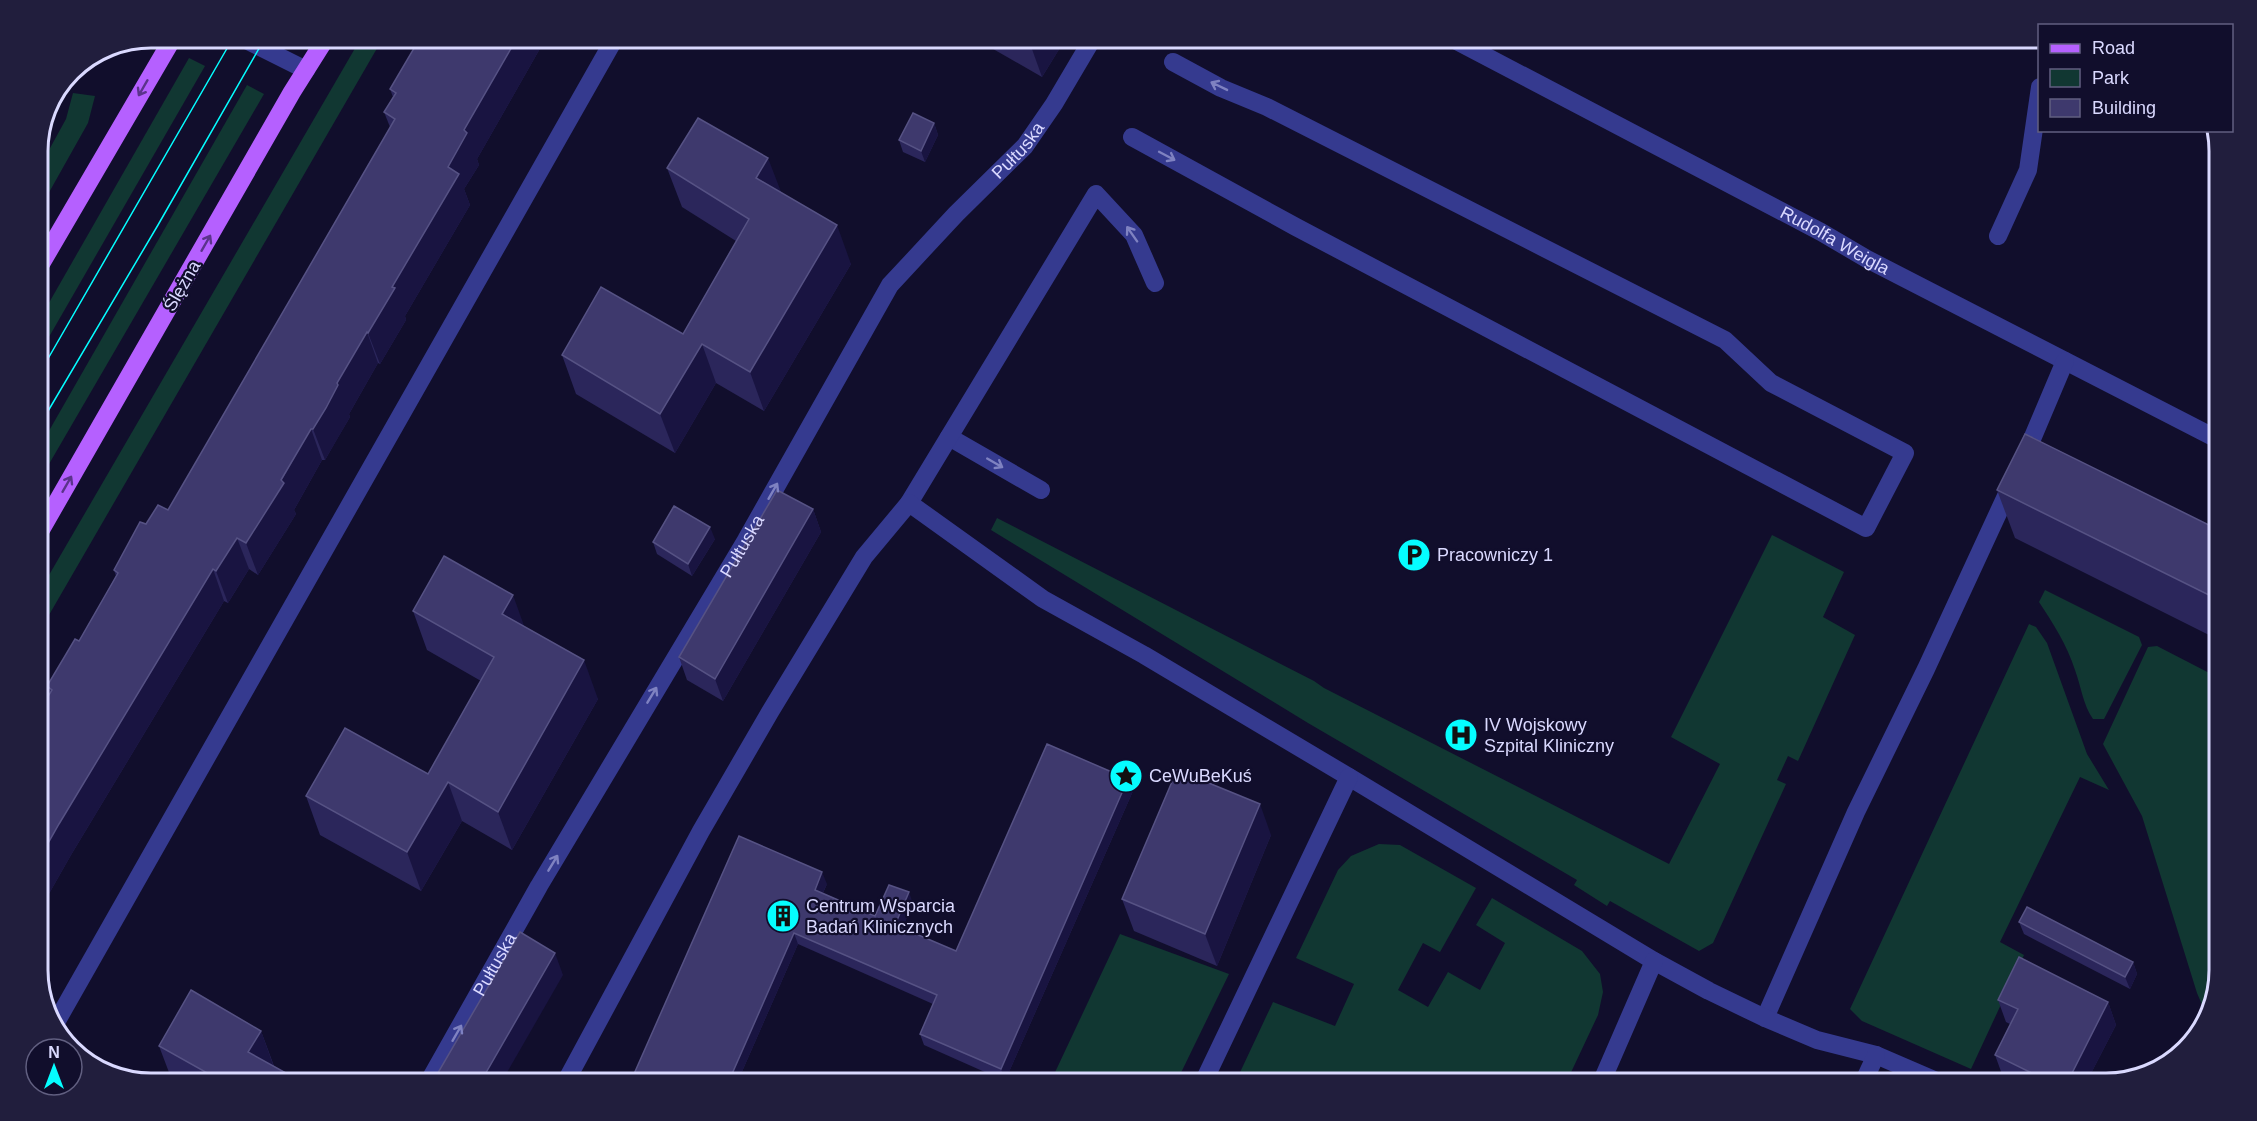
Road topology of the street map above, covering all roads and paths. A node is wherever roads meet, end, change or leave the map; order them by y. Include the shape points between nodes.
1 (166, 48) edge
2 (262, 48) edge
3 (320, 48) edge
4 (609, 48) edge
5 (1087, 48) edge
6 (1470, 48) edge
7 (1173, 62) dead end
8 (306, 70) junction
9 (2038, 101) edge
10 (1132, 137) dead end
11 (1998, 236) dead end
12 (48, 252) edge
13 (1155, 283) dead end
14 (2065, 361) junction
15 (2209, 433) edge
16 (949, 436) junction
17 (1041, 490) dead end
18 (909, 503) junction
19 (48, 518) edge
20 (1349, 777) junction
21 (1654, 961) junction
22 (59, 1017) edge
23 (1765, 1018) junction
24 (1876, 1056) junction
25 (434, 1073) edge
26 (570, 1073) edge
27 (1208, 1073) edge
28 (1605, 1073) edge
29 (1868, 1073) edge
30 (1917, 1073) edge

1 -> 12 main road
2 - 8 street
3 - 8 main road, Ślężna
4 - 22 street
25 -> 5 street, Pułtuska via 539,886 746,540 890,285 1025,146
6 - 14 street, Rudolfa Weigla
10 -> 7 street via 1866,528 1905,453 1771,383 1725,340
19 -> 8 main road, Ślężna
9 - 11 street via 2028,170
13 -> 16 street via 1134,235 1096,194
14 - 15 street, Rudolfa Weigla
14 - 23 street via 2019,470 1856,812
16 -> 17 street
16 - 18 street
18 - 20 street via 1043,599
18 - 26 street via 864,557 770,712 700,831
20 - 21 street
20 - 27 street
21 - 23 street
21 - 28 street
23 - 24 street via 1817,1040
24 - 29 street
24 - 30 street

